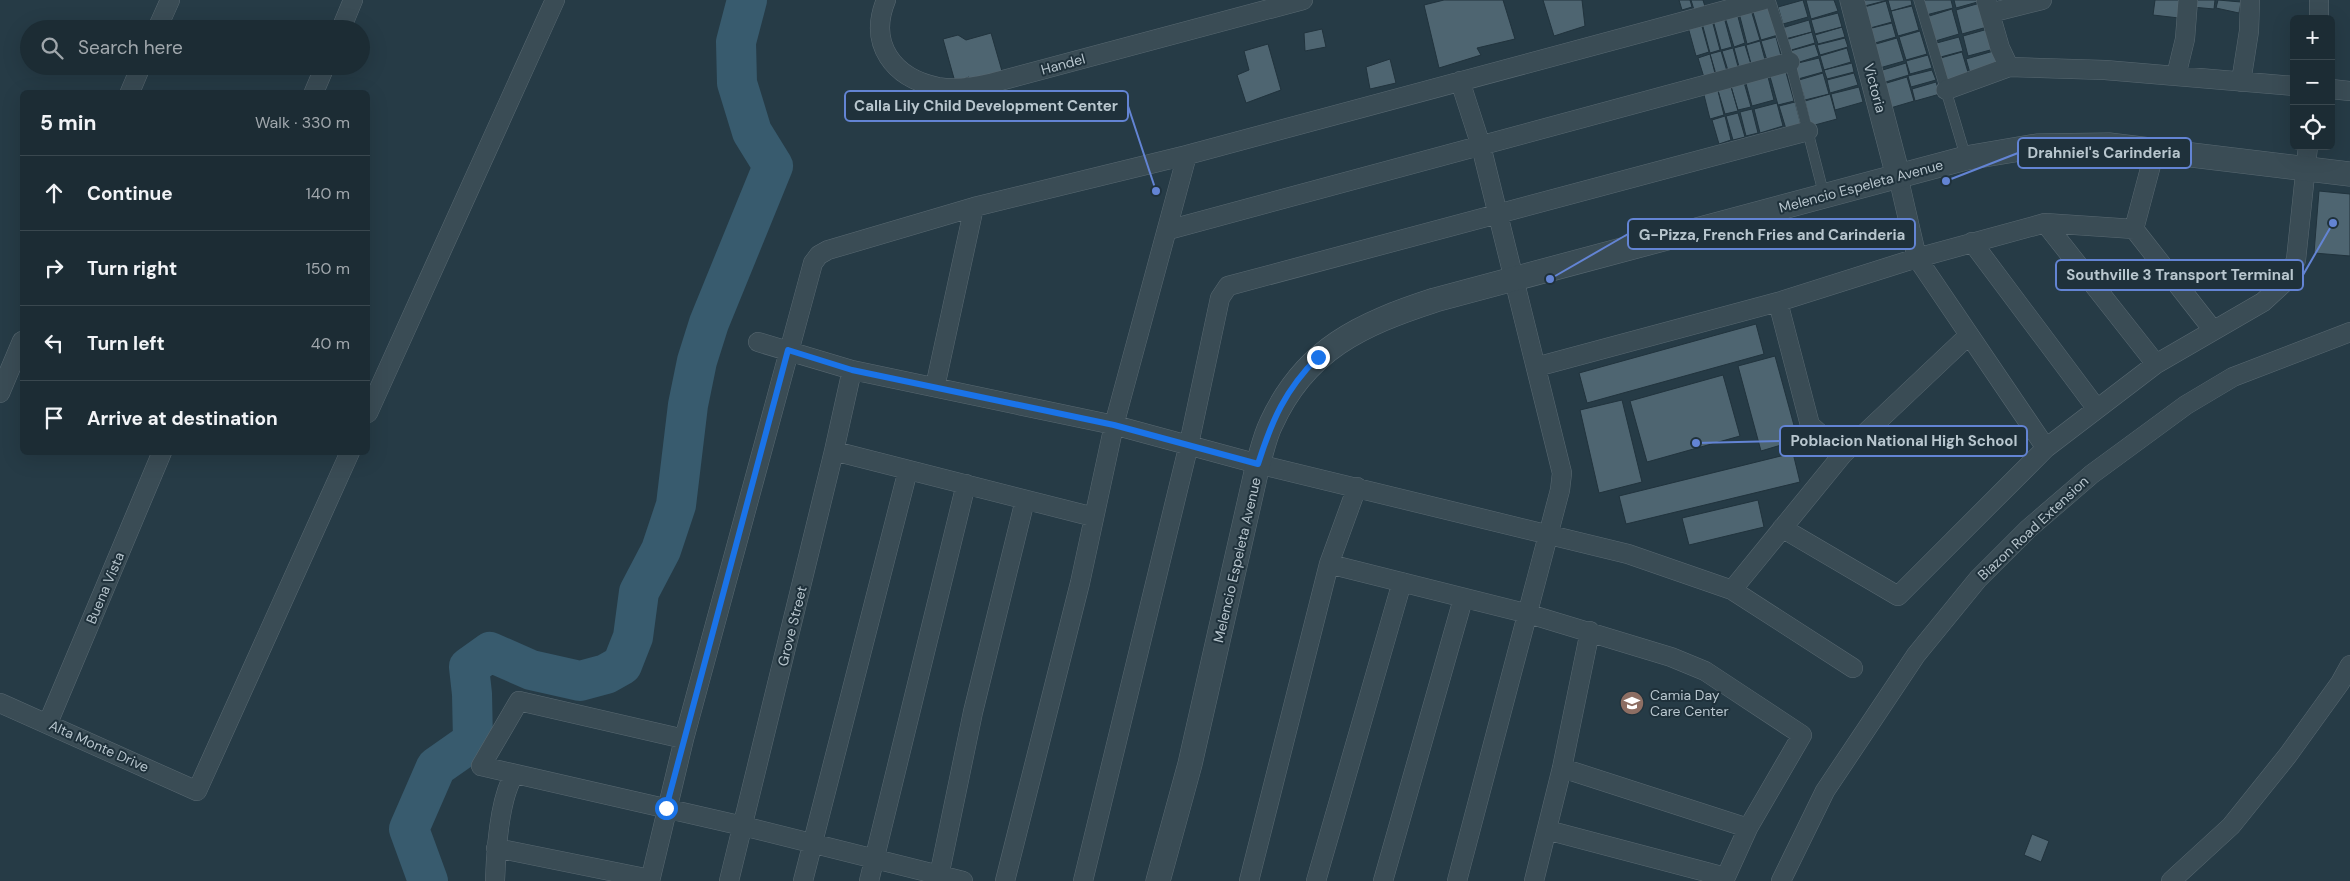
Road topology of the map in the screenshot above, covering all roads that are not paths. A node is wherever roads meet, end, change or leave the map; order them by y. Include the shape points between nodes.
1 (170, 0) edge
2 (353, 0) edge
3 (554, 0) edge
4 (886, 0) edge
5 (1303, 0) edge
6 (1763, 0) edge
7 (1770, 0) edge
8 (1852, 0) edge
9 (1920, 0) edge
10 (2042, 0) edge
11 (2188, 0) edge
12 (2250, 0) edge
13 (2319, 0) edge
14 (1988, 7) edge
15 (2319, 15) edge
16 (161, 20) edge
17 (345, 20) edge
18 (1790, 62) junction
19 (2009, 67) junction
20 (137, 75) edge
21 (321, 75) edge
22 (2176, 76) junction
23 (1460, 81) junction
24 (2241, 82) junction
25 (2290, 86) edge
26 (2335, 89) edge
27 (131, 90) edge
28 (315, 90) edge
29 (1946, 90) junction
30 (2350, 91) edge
31 (1808, 131) junction
32 (1481, 146) junction
33 (2155, 150) junction
34 (1187, 156) junction
35 (1966, 158) junction
36 (2307, 158) edge
37 (2350, 174) edge
38 (1898, 176) junction
39 (1824, 195) junction
40 (974, 207) junction
41 (1498, 215) junction
42 (2044, 223) junction
43 (2134, 229) junction
44 (1168, 230) junction
45 (1972, 242) junction
46 (1917, 258) junction
47 (1514, 277) junction
48 (1778, 302) junction
49 (2213, 330) junction
50 (2350, 332) edge
51 (1969, 335) junction
52 (758, 342) dead end
53 (20, 346) edge
54 (788, 350) junction
55 (2156, 364) junction
56 (1536, 367) junction
57 (852, 370) junction
58 (935, 387) junction
59 (0, 393) edge
60 (370, 409) edge
61 (2097, 409) junction
62 (1114, 425) junction
63 (1189, 444) junction
64 (2046, 448) junction
65 (834, 451) junction
66 (1843, 454) junction
67 (161, 455) edge
68 (349, 455) edge
69 (1258, 464) junction
70 (908, 470) junction
71 (966, 484) junction
72 (1357, 487) junction
73 (1025, 500) junction
74 (1094, 517) junction
75 (1782, 528) junction
76 (1547, 535) junction
77 (1329, 564) junction
78 (1402, 582) junction
79 (1732, 590) junction
80 (1463, 599) junction
81 (1529, 614) junction
82 (1590, 631) junction
83 (2350, 665) edge
84 (1853, 668) dead end
85 (0, 703) edge
86 (48, 723) junction
87 (684, 739) junction
88 (1562, 768) junction
89 (514, 775) junction
90 (666, 808) junction
91 (743, 826) junction
92 (1748, 828) junction
93 (1547, 830) junction
94 (812, 843) junction
95 (496, 848) junction
96 (875, 860) junction
97 (585, 874) edge
98 (939, 879) edge
99 (1724, 879) edge
100 (650, 880) edge
101 (495, 881) edge
102 (729, 881) edge
103 (803, 881) edge
104 (869, 881) edge
105 (963, 881) edge
106 (1004, 881) edge
107 (1083, 881) edge
108 (1158, 881) edge
109 (1249, 881) edge
110 (1316, 881) edge
111 (1383, 881) edge
112 (1457, 881) edge
113 (1534, 881) edge
114 (1781, 881) edge
115 (2171, 881) edge

1 - 16 street
2 - 17 street
3 - 60 street
4 - 5 street, Handel via 879,36 887,56 900,70 917,80 938,87 963,88
6 - 23 street
7 - 18 lane
8 - 38 street, Victoria
9 - 29 lane
10 - 14 street
11 - 22 street via 2185,39
12 - 24 street
13 - 15 street
14 - 19 street
18 - 31 lane
18 - 32 street
19 - 22 street
19 - 29 street
20 - 27 street
21 - 28 street
22 - 24 street
23 - 32 street
23 - 34 street
24 - 25 street
26 - 30 street
29 - 35 lane
31 - 39 lane
31 - 41 street
32 - 41 street
32 - 44 street
33 - 35 street, Melencio Espeleta Avenue via 2110,145 2037,146
33 - 36 street, Melencio Espeleta Avenue
33 - 43 street
34 - 40 street
34 - 44 street
35 - 38 street, Melencio Espeleta Avenue
36 - 37 street, Melencio Espeleta Avenue
36 - 49 street via 2296,260 2286,281 2263,302
38 - 39 street, Melencio Espeleta Avenue
38 - 46 street
39 - 47 street, Melencio Espeleta Avenue
40 - 54 street via 819,255 813,263
40 - 58 street
41 - 47 street
41 - 63 street via 1228,286 1220,298
42 - 43 street
42 - 45 street
42 - 55 street
43 - 49 street
44 - 62 street
45 - 46 street
45 - 61 street
46 - 48 street
46 - 51 street
47 - 56 street
47 - 69 street, Melencio Espeleta Avenue via 1392,314 1340,340 1298,376 1270,425
48 - 56 street
48 - 66 street via 1810,425
49 - 55 street
50 - 114 street, Biazon Road Extension via 2233,378 2186,405 2092,474 2028,529 1978,579 1916,655 1825,791
51 - 64 street
51 - 66 street
52 - 54 street
53 - 59 street
54 - 57 street
54 - 87 street
55 - 61 street
56 - 76 street via 1562,473
57 - 58 street
57 - 65 street, Grove Street
58 - 62 street
61 - 64 street
62 - 63 street
62 - 74 street
63 - 69 street
63 - 107 street
64 - 75 street via 1898,596
65 - 70 street
65 - 91 street, Grove Street
66 - 75 street
67 - 86 street, Buena Vista
68 - 86 street, Alta Monte Drive via 197,791
69 - 72 street
69 - 108 street, Melencio Espeleta Avenue via 1190,764
70 - 71 street
70 - 94 street
71 - 73 street
71 - 96 street
72 - 76 street
72 - 77 street
73 - 74 street
73 - 98 street via 972,712
74 - 106 street
75 - 79 street
76 - 79 street via 1628,554
76 - 81 street
77 - 78 street
77 - 109 street
78 - 80 street
78 - 110 street
79 - 84 street
80 - 81 street
80 - 111 street
81 - 82 street
81 - 112 street
82 - 88 street
82 - 92 street via 1705,670 1802,735
83 - 115 street via 2288,755 2231,826
85 - 86 street, Alta Monte Drive
87 - 89 street via 519,701 481,766
87 - 90 street
88 - 92 street
88 - 93 street
89 - 90 street
89 - 95 street via 508,785
90 - 91 street
90 - 100 street
91 - 94 street
91 - 102 street, Grove Street
92 - 99 street
93 - 99 street
93 - 113 street
94 - 96 street
94 - 103 street
95 - 97 street
95 - 101 street
96 - 98 street
96 - 104 street
97 - 100 street
98 - 105 street

